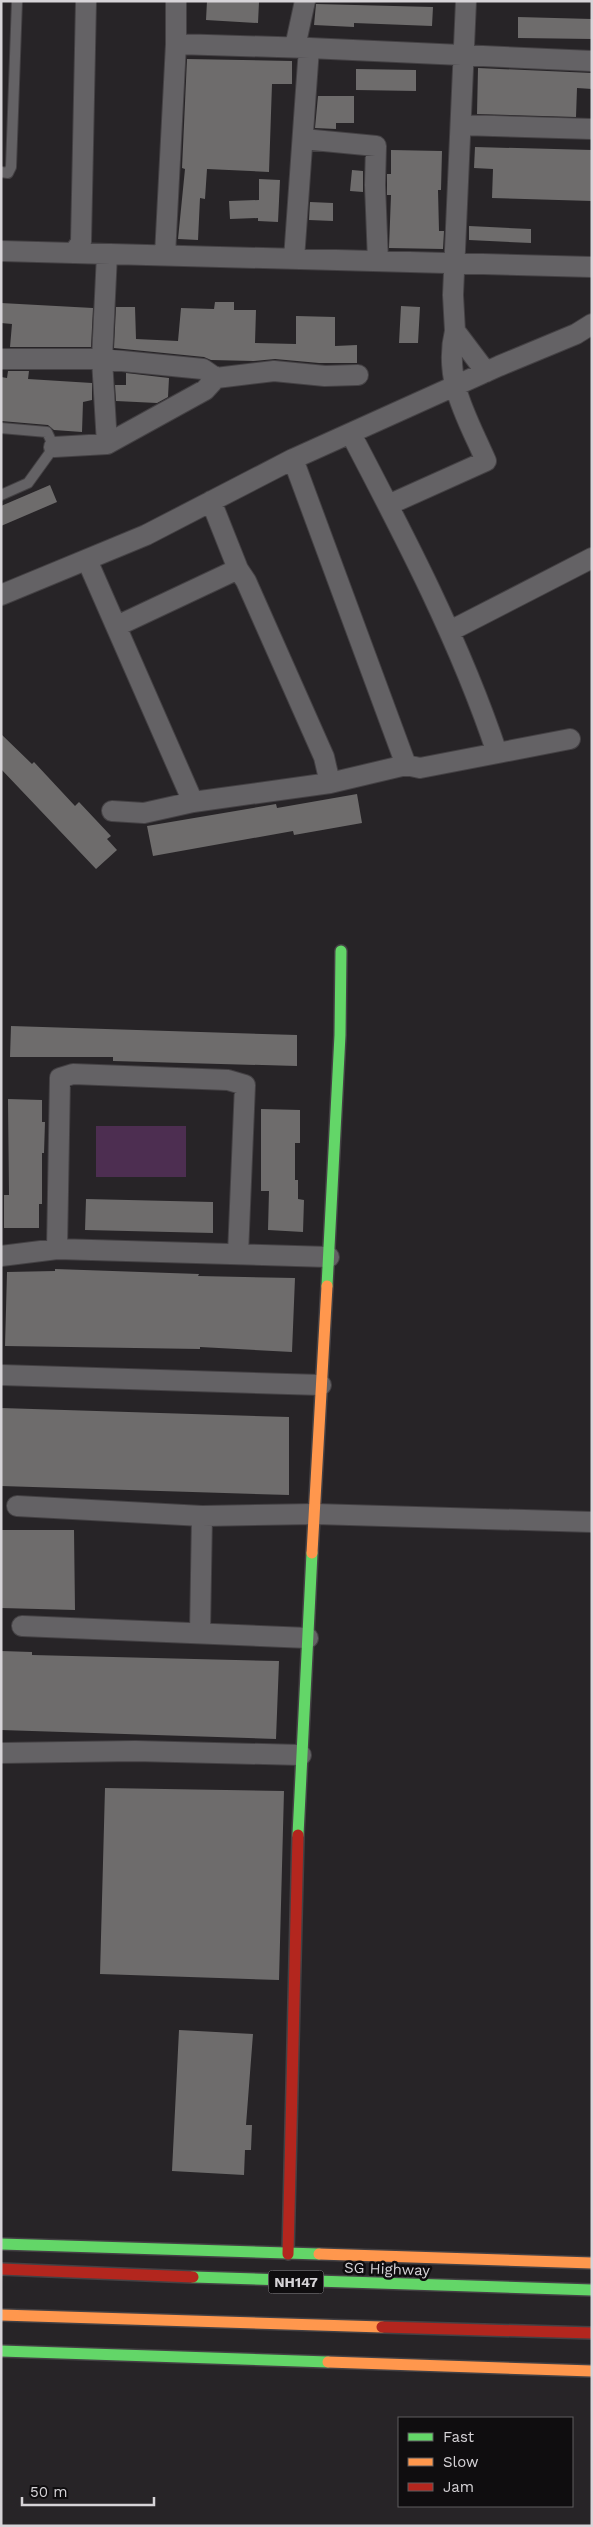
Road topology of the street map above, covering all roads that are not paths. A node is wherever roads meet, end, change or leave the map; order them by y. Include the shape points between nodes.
1 (17, 1) edge
2 (86, 1) edge
3 (176, 1) edge
4 (305, 1) edge
5 (466, 1) edge
6 (176, 44) junction
7 (302, 48) junction
8 (464, 56) junction
9 (592, 61) edge
10 (461, 125) junction
11 (592, 129) edge
12 (303, 139) junction
13 (1, 172) edge
14 (1, 251) edge
15 (74, 253) junction
16 (107, 254) junction
17 (165, 256) junction
18 (294, 259) junction
19 (378, 261) junction
20 (455, 263) junction
21 (592, 267) edge
22 (592, 324) edge
23 (455, 330) junction
24 (1, 359) edge
25 (102, 359) junction
26 (486, 372) junction
27 (358, 375) dead end
28 (216, 378) junction
29 (454, 386) junction
30 (1, 428) edge
31 (351, 434) junction
32 (107, 444) junction
33 (54, 447) junction
34 (292, 459) junction
35 (1, 495) edge
36 (212, 501) junction
37 (388, 505) junction
38 (592, 558) edge
39 (87, 560) junction
40 (238, 569) junction
41 (1, 594) edge
42 (117, 626) junction
43 (450, 631) junction
44 (570, 739) dead end
45 (497, 753) junction
46 (406, 765) junction
47 (330, 782) junction
48 (193, 802) junction
49 (112, 810) dead end
50 (342, 952) dead end
51 (58, 1249) junction
52 (238, 1254) junction
53 (1, 1256) edge
54 (328, 1257) junction
55 (1, 1374) edge
56 (322, 1385) junction
57 (17, 1506) dead end
58 (315, 1514) junction
59 (202, 1516) junction
60 (592, 1522) edge
61 (22, 1626) dead end
62 (200, 1633) junction
63 (308, 1638) junction
64 (1, 1753) edge
65 (301, 1755) junction
66 (1, 2244) edge
67 (288, 2254) junction
68 (592, 2263) edge
69 (1, 2268) edge
70 (592, 2290) edge
71 (1, 2315) edge
72 (592, 2333) edge
73 (1, 2351) edge
74 (592, 2371) edge

1 - 13 lane via 11,167 8,173
2 - 15 street via 81,242
3 - 6 street
4 - 7 street
5 - 8 street
6 - 7 street
6 - 17 street
7 - 8 street
7 - 12 street
8 - 9 street
8 - 10 street
10 - 11 street
10 - 20 street
12 - 18 street
12 - 19 street via 376,146
14 - 15 street
15 - 16 street
16 - 17 street
16 - 25 street
17 - 18 street
18 - 19 street
19 - 20 street
20 - 21 street
20 - 23 street
22 - 26 street via 576,334
23 - 26 street
23 - 29 street via 450,351
24 - 25 street
25 - 28 street via 204,369
25 - 32 street
26 - 29 street
27 - 28 street via 325,376 274,371
28 - 32 street via 206,390
29 - 31 street
29 - 37 street via 486,461
30 - 33 lane via 47,432
31 - 34 street
31 - 37 street
32 - 33 street
33 - 35 lane via 28,483
34 - 36 street
34 - 46 street
36 - 39 street via 146,535
36 - 40 street
37 - 43 street
38 - 43 street
39 - 41 street
39 - 42 street
40 - 42 street
40 - 47 street via 324,757
42 - 48 street
43 - 45 street via 478,695
44 - 45 street
45 - 46 street via 420,768
46 - 47 street
47 - 48 street
48 - 49 street via 144,814
50 - 54 main road
51 - 52 street
51 - 52 street via 60,1078 73,1074 228,1080 245,1084
51 - 53 street
52 - 54 street
54 - 56 main road
55 - 56 street
56 - 58 main road
57 - 59 street
58 - 59 street
58 - 60 street
58 - 63 main road
59 - 62 street
61 - 62 street
62 - 63 street
63 - 65 main road
64 - 65 street via 135,1751
65 - 67 main road
66 - 67 main road
67 - 68 main road
69 - 70 main road, SG Highway / NH147 via 283,2281
71 - 72 main road
73 - 74 main road

